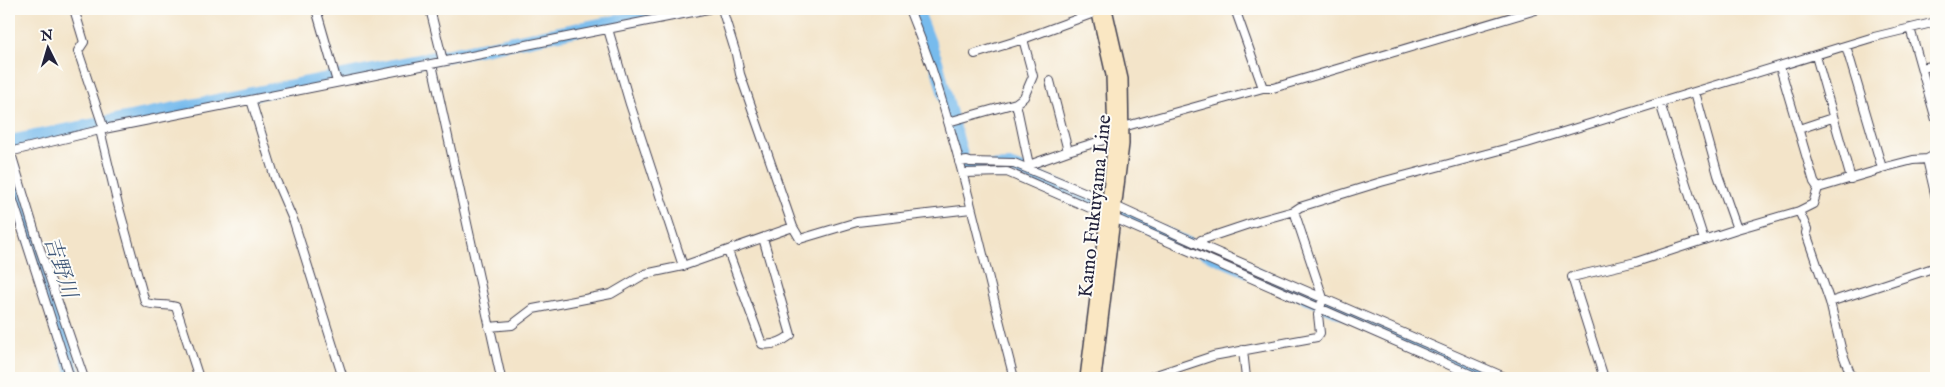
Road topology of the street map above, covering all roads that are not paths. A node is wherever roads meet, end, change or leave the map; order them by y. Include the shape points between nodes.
1 (74, 9) edge
2 (316, 9) edge
3 (430, 9) edge
4 (708, 9) edge
5 (722, 9) edge
6 (909, 9) edge
7 (1234, 9) edge
8 (1539, 9) edge
9 (1102, 10) edge
10 (1936, 22) edge
11 (1910, 28) junction
12 (608, 29) junction
13 (1022, 39) junction
14 (1846, 46) junction
15 (975, 54) dead end
16 (1816, 56) junction
17 (443, 62) junction
18 (432, 64) junction
19 (1936, 65) edge
20 (1780, 67) junction
21 (1922, 68) junction
22 (336, 78) junction
23 (1050, 80) dead end
24 (1263, 88) junction
25 (1694, 92) junction
26 (251, 100) junction
27 (1016, 103) junction
28 (1660, 103) junction
29 (1832, 118) junction
30 (1936, 120) edge
31 (950, 122) junction
32 (102, 126) junction
33 (1123, 127) junction
34 (1799, 129) junction
35 (1114, 138) junction
36 (9, 150) edge
37 (1068, 151) junction
38 (1936, 154) edge
39 (1926, 159) junction
40 (962, 161) junction
41 (1882, 168) junction
42 (1025, 171) junction
43 (963, 173) junction
44 (1851, 179) junction
45 (9, 188) edge
46 (1818, 188) junction
47 (1936, 198) edge
48 (971, 209) junction
49 (1111, 210) junction
50 (1294, 211) junction
51 (1799, 211) junction
52 (794, 227) junction
53 (1737, 229) junction
54 (763, 238) junction
55 (1704, 240) junction
56 (1198, 244) junction
57 (728, 251) junction
58 (683, 266) junction
59 (1936, 268) edge
60 (1830, 302) junction
61 (1321, 303) junction
62 (490, 327) junction
63 (1243, 350) junction
64 (70, 378) edge
65 (84, 378) edge
66 (200, 378) edge
67 (343, 378) edge
68 (502, 378) edge
69 (1014, 378) edge
70 (1086, 378) edge
71 (1095, 378) edge
72 (1146, 378) edge
73 (1246, 378) edge
74 (1479, 378) edge
75 (1507, 378) edge
76 (1604, 378) edge
77 (1852, 378) edge

1 - 32 street via 84,42 78,51
2 - 22 street
3 - 17 street
4 - 12 street
5 - 52 street via 740,74
6 - 31 street
7 - 24 street
8 - 24 street via 1273,88
9 - 13 street
9 - 33 main road, Kamo Fukuyama Line via 1122,79
9 - 35 main road, Kamo Fukuyama Line via 1112,75
10 - 11 street
11 - 14 street
11 - 21 street
12 - 17 street
12 - 58 street
13 - 15 street
13 - 27 street via 1033,76 1024,97
14 - 16 street
14 - 41 street
16 - 20 street
16 - 29 street
17 - 18 street
18 - 22 street
18 - 62 street
19 - 21 street
20 - 25 street
20 - 34 street
21 - 30 street
22 - 26 street
23 - 37 street
24 - 33 street
25 - 28 street
25 - 53 street
26 - 32 street
26 - 67 street
27 - 31 street
27 - 42 street
28 - 50 street via 1381,182
28 - 55 street
29 - 34 street
29 - 44 street
31 - 40 street
32 - 36 street
32 - 66 street via 116,197 146,302 176,307
33 - 35 street
33 - 49 main road, Kamo Fukuyama Line
34 - 46 street
35 - 37 street
35 - 49 main road, Kamo Fukuyama Line
36 - 65 street
37 - 42 street
38 - 39 street
39 - 41 street
39 - 47 street
40 - 42 street via 1014,163
40 - 43 street
41 - 44 street
42 - 43 street
42 - 49 street
42 - 49 street
43 - 48 street
44 - 46 street
45 - 64 street
46 - 51 street via 1813,204
48 - 52 street via 857,222 800,239
48 - 69 street
49 - 56 street
49 - 61 street
49 - 70 main road, Kamo Fukuyama Line
49 - 71 main road, Kamo Fukuyama Line
50 - 56 street via 1201,240
50 - 61 street
51 - 53 street
51 - 60 street
52 - 54 street
53 - 55 street
54 - 57 street
54 - 57 street via 791,335 784,341 762,344
55 - 76 street via 1636,262 1572,277
56 - 61 street
57 - 58 street
58 - 62 street via 645,274 611,294 533,308 512,325
59 - 60 street
60 - 77 street
61 - 63 street via 1318,315 1320,333 1316,337
61 - 74 street
61 - 75 street
62 - 68 street
63 - 72 street via 1213,356
63 - 73 street

